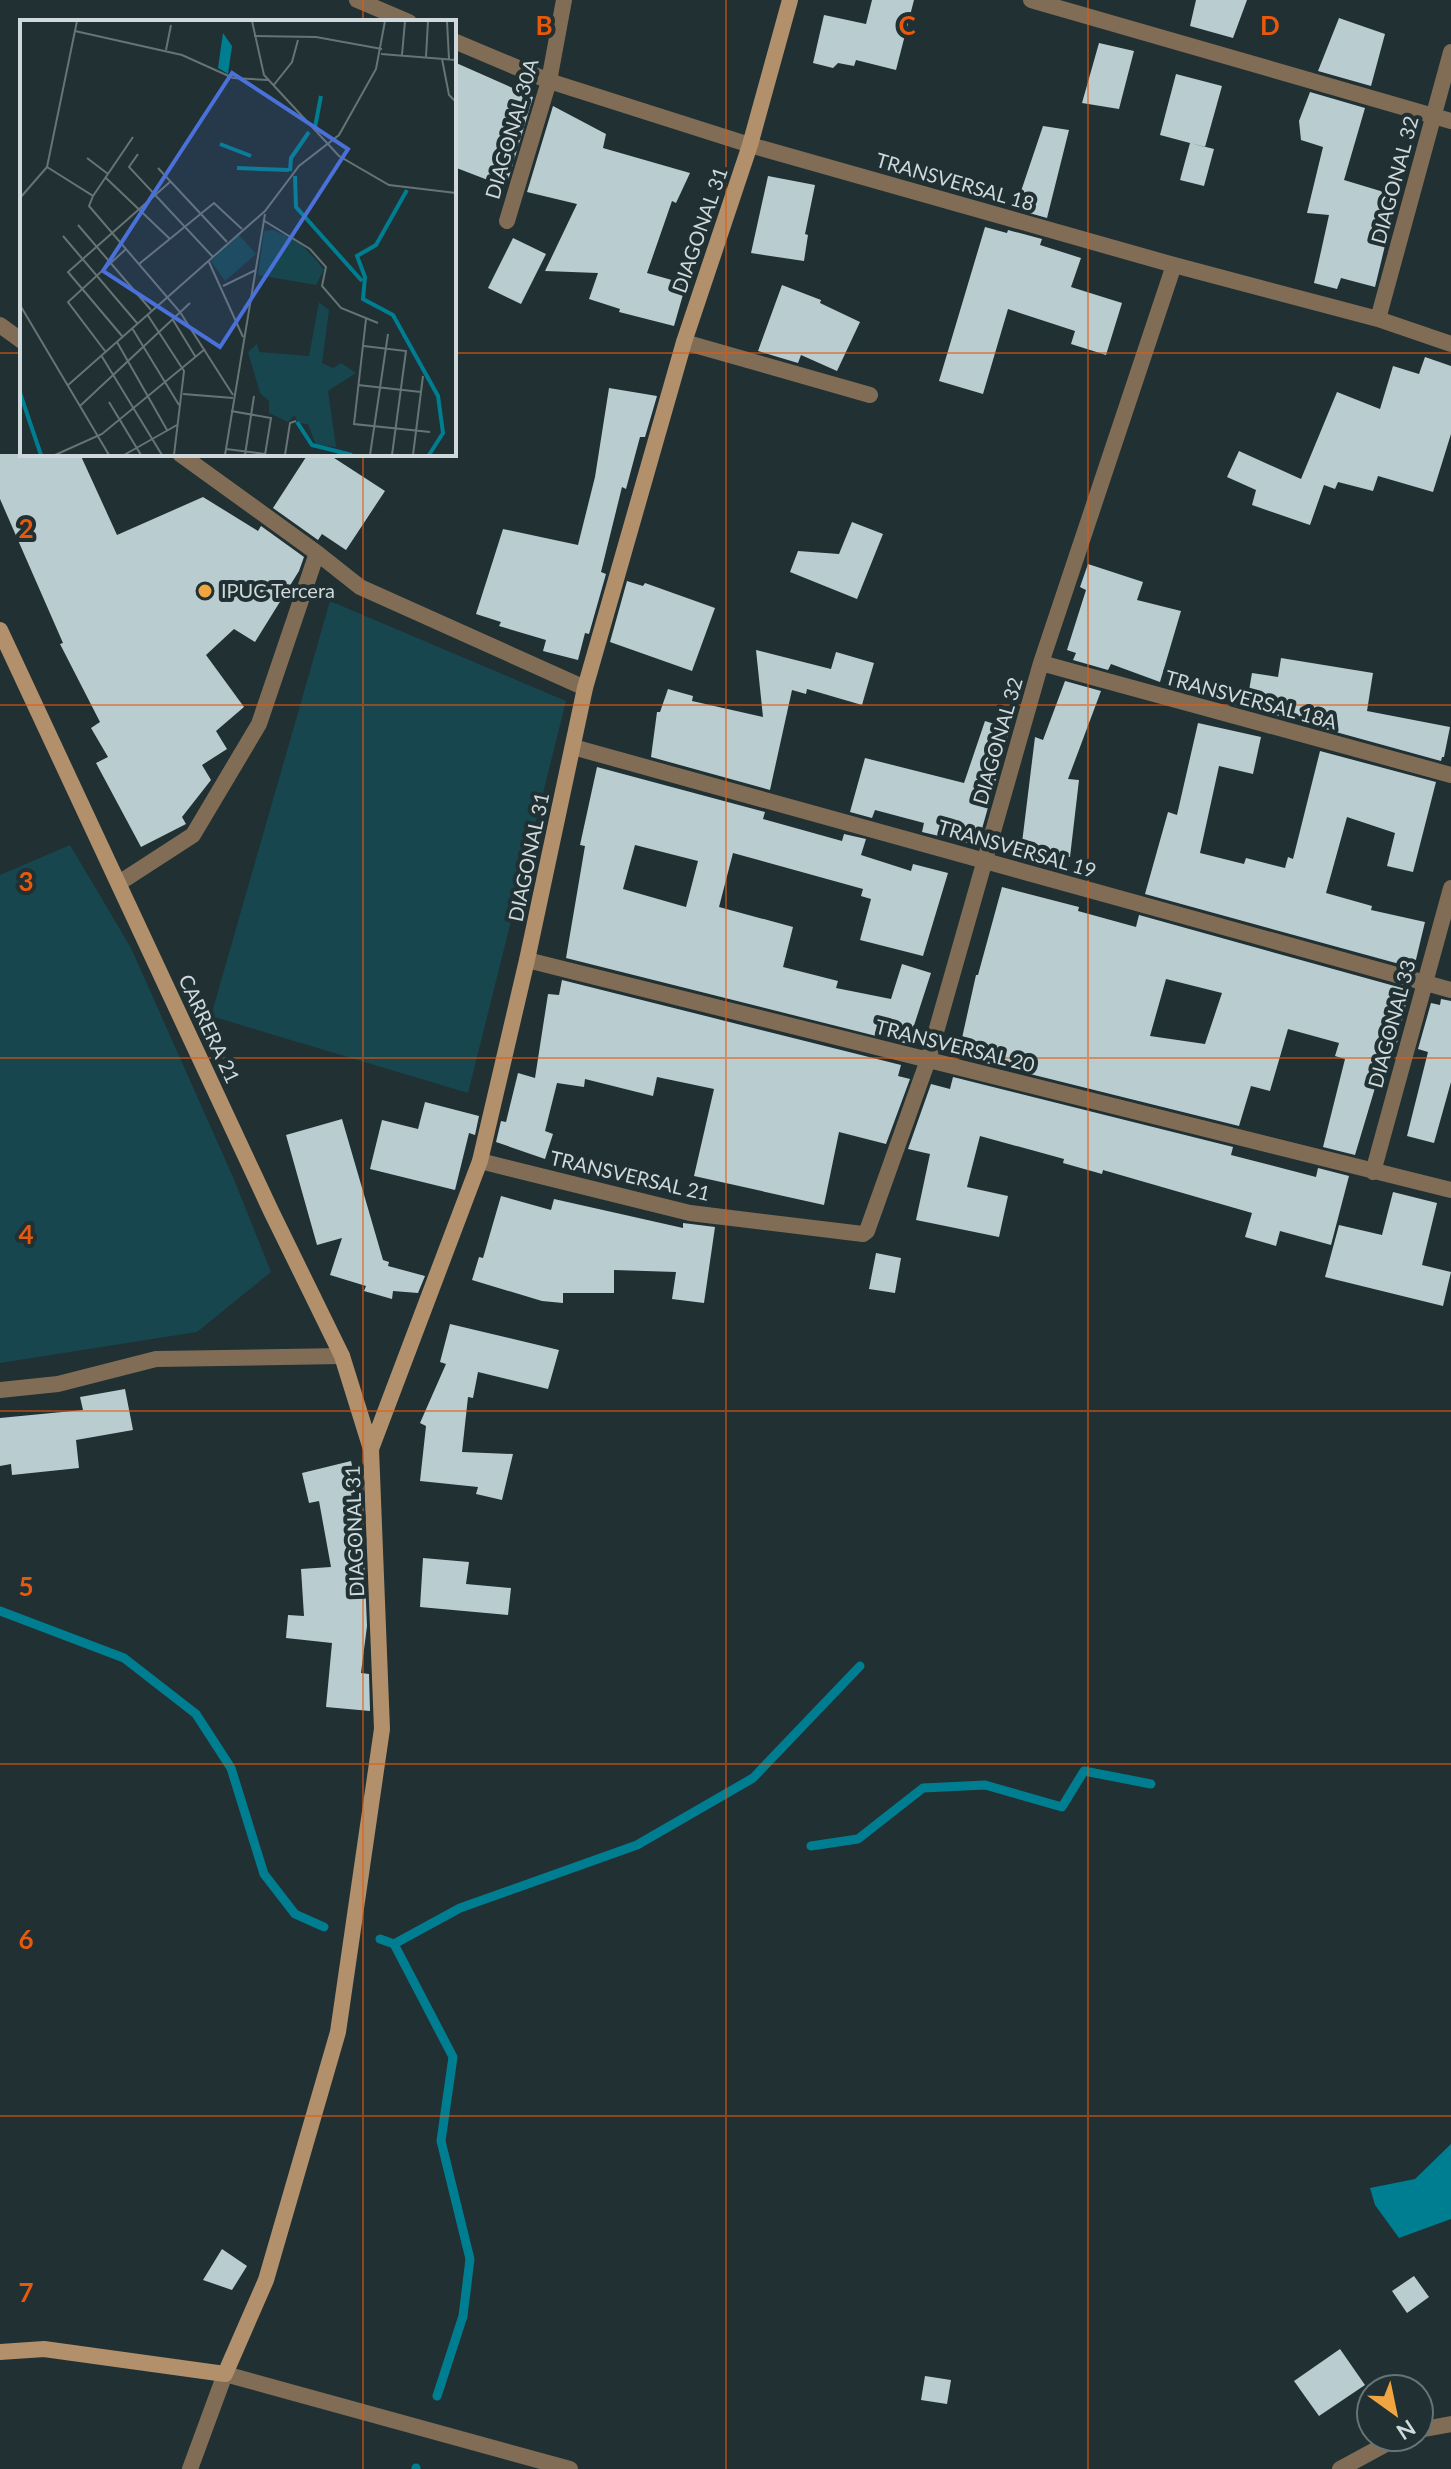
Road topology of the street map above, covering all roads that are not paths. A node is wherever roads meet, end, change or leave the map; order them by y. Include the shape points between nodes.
1 (357, 0) edge
2 (564, 0) edge
3 (790, 0) edge
4 (1031, 0) edge
5 (404, 20) edge
6 (456, 42) edge
7 (1451, 52) edge
8 (549, 81) junction
9 (1434, 115) junction
10 (1451, 121) edge
11 (750, 145) junction
12 (507, 221) dead end
13 (1174, 265) junction
14 (1378, 319) junction
15 (0, 325) edge
16 (20, 340) edge
17 (684, 342) junction
18 (1451, 344) edge
19 (870, 395) dead end
20 (183, 456) edge
21 (317, 553) junction
22 (0, 630) edge
23 (1041, 663) junction
24 (585, 688) junction
25 (573, 747) junction
26 (1451, 775) edge
27 (984, 859) junction
28 (119, 883) junction
29 (1451, 888) edge
30 (527, 960) junction
31 (1424, 985) junction
32 (1451, 990) edge
33 (928, 1060) junction
34 (480, 1161) junction
35 (1373, 1172) junction
36 (1451, 1190) edge
37 (867, 1231) joint
38 (342, 1356) junction
39 (0, 1390) edge
40 (371, 1449) junction
41 (0, 2352) edge
42 (225, 2374) junction
43 (1370, 2453) edge
44 (190, 2469) edge
45 (570, 2469) edge
46 (1340, 2469) edge

1 - 5 street
2 - 8 street, DIAGONAL 30A
3 - 11 street, DIAGONAL 31
4 - 9 street
6 - 8 street, TRANSVERSAL 18
7 - 9 street, DIAGONAL 32
8 - 11 street, TRANSVERSAL 18
8 - 12 street, DIAGONAL 30A
9 - 10 street
9 - 14 street, DIAGONAL 32
11 - 13 street, TRANSVERSAL 18
11 - 17 street, DIAGONAL 31
13 - 14 street, TRANSVERSAL 18
13 - 23 street, DIAGONAL 32
14 - 18 street, TRANSVERSAL 18
15 - 16 street
17 - 19 street
17 - 24 street, DIAGONAL 31
20 - 21 street
21 - 24 street via 360,587
21 - 28 street via 259,724 193,835
22 - 28 street, CARRERA 21
23 - 26 street, TRANSVERSAL 18A
23 - 27 street, DIAGONAL 32
24 - 25 street, DIAGONAL 31
25 - 27 street, TRANSVERSAL 19
25 - 30 street, DIAGONAL 31
27 - 31 street, TRANSVERSAL 19
27 - 33 street, DIAGONAL 32
28 - 38 street, CARRERA 21
29 - 31 street, DIAGONAL 33
30 - 33 street, TRANSVERSAL 20
30 - 34 street, DIAGONAL 31
31 - 32 street, TRANSVERSAL 19
31 - 35 street, DIAGONAL 33
33 - 35 street, TRANSVERSAL 20
33 - 37 street, DIAGONAL 32
34 - 37 street, TRANSVERSAL 21 via 690,1213
34 - 40 street, DIAGONAL 31
35 - 36 street, TRANSVERSAL 20
38 - 39 street via 156,1359 58,1384
38 - 40 street, CARRERA 21
40 - 42 street, DIAGONAL 31 via 382,1729 338,2032 266,2280
41 - 42 street via 44,2349
42 - 44 street
42 - 45 street
43 - 46 street

